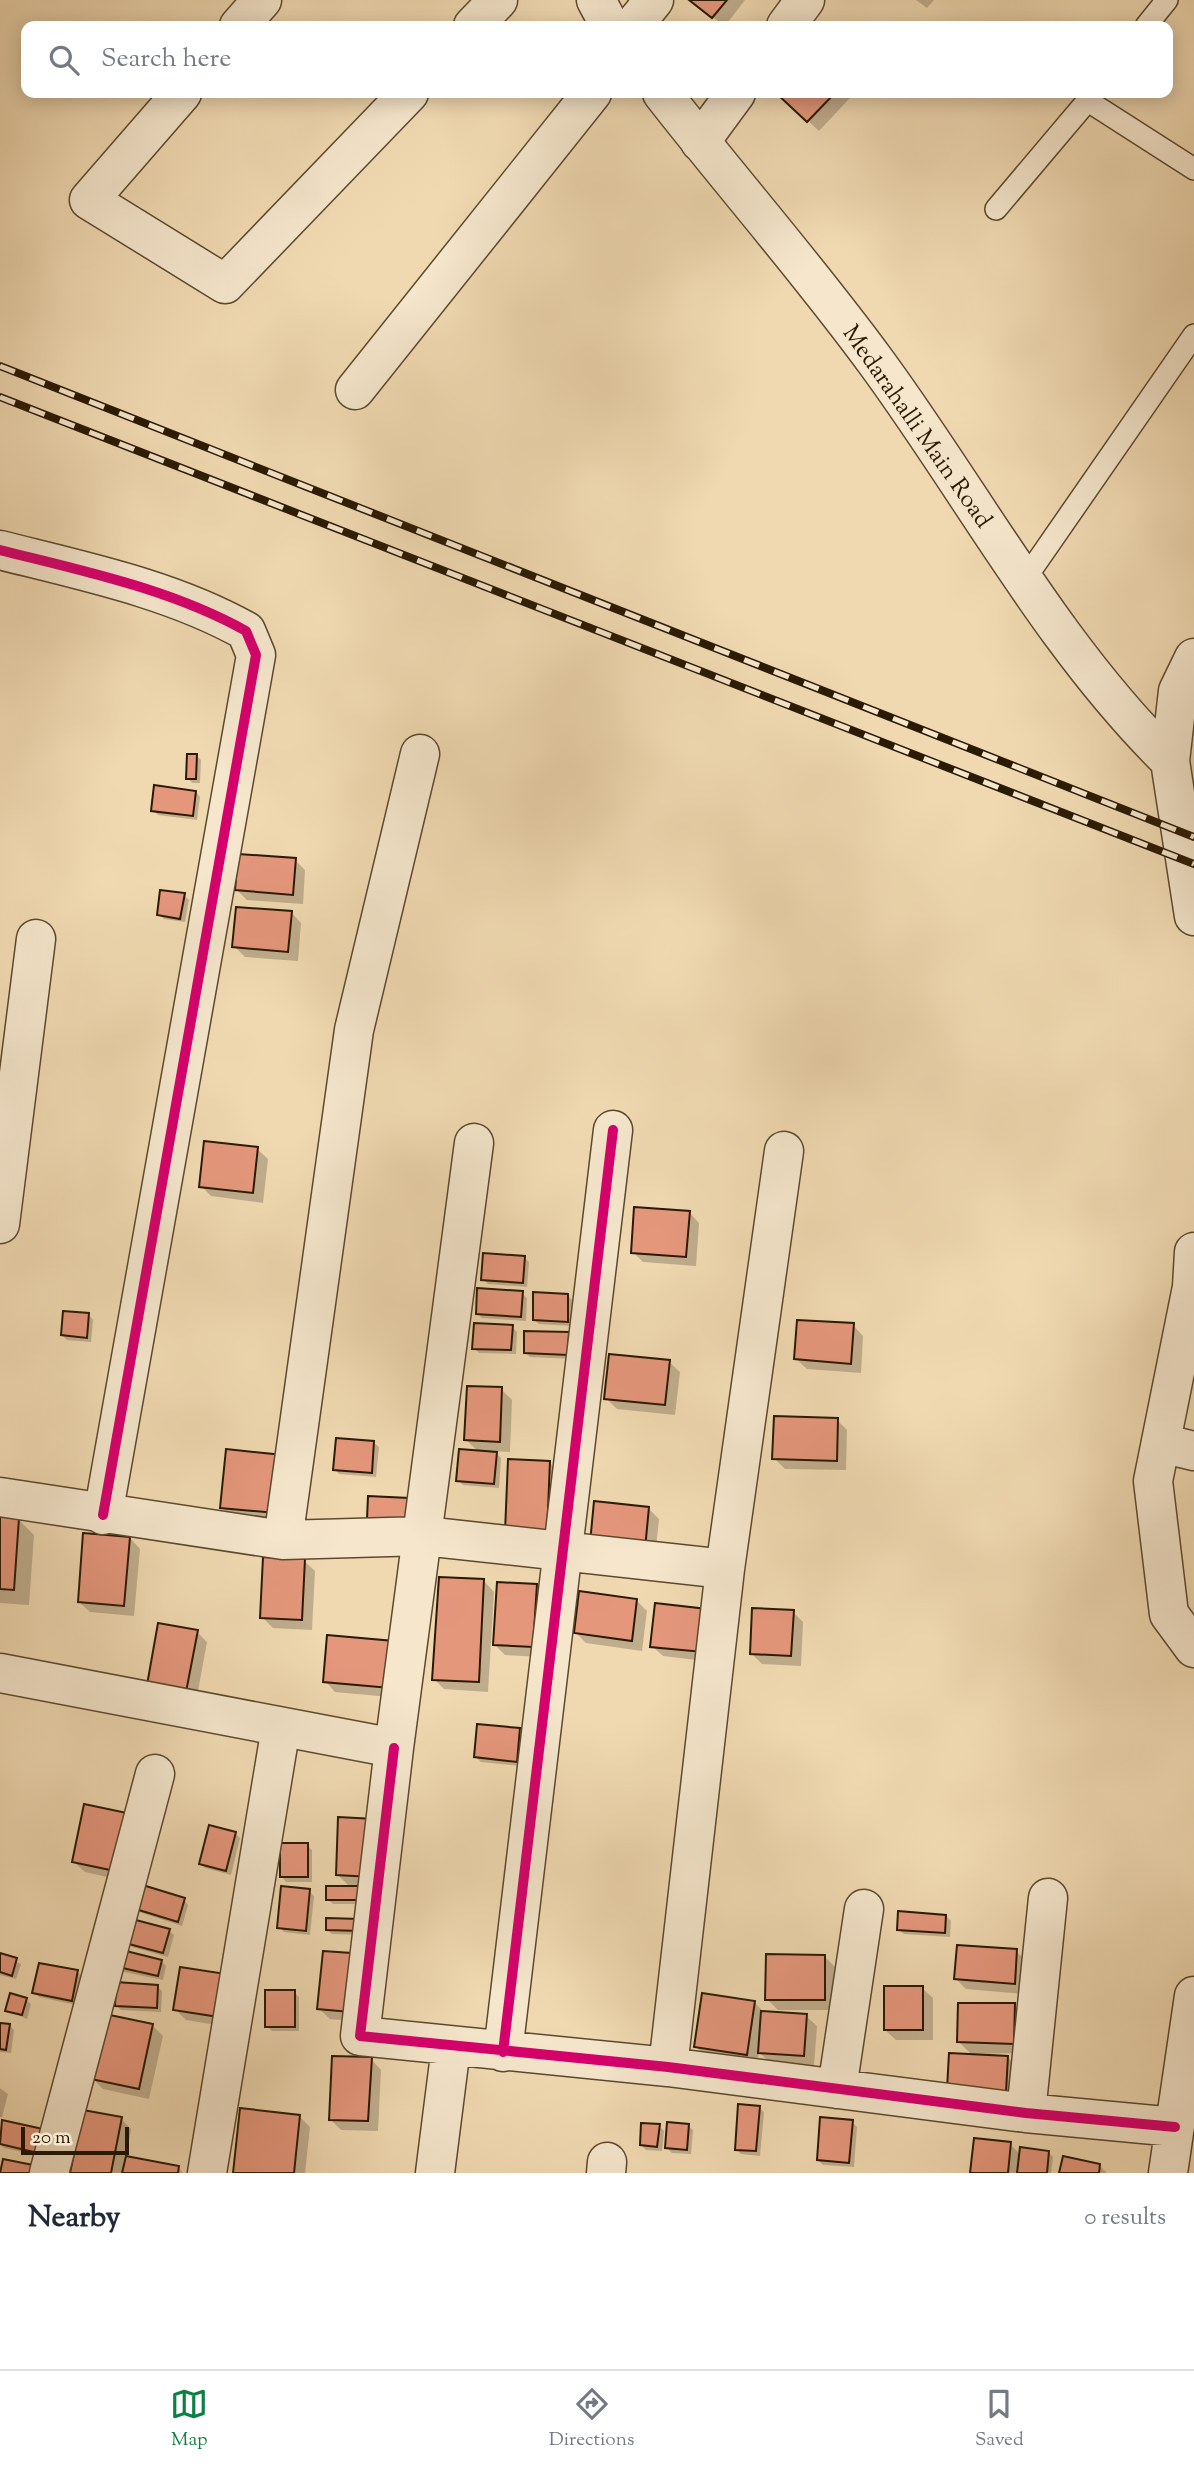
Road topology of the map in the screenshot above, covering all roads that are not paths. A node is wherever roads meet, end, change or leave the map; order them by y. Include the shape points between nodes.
1 (262, 0) edge
2 (498, 0) edge
3 (596, 0) edge
4 (654, 0) edge
5 (805, 0) edge
6 (1167, 0) edge
7 (243, 21) edge
8 (478, 21) edge
9 (607, 21) edge
10 (637, 21) edge
11 (790, 21) edge
12 (1150, 21) edge
13 (178, 98) edge
14 (404, 98) edge
15 (588, 98) edge
16 (666, 98) edge
17 (733, 98) edge
18 (1090, 98) edge
19 (1092, 98) edge
20 (700, 142) junction
21 (1194, 169) edge
22 (996, 209) dead end
23 (1194, 335) edge
24 (355, 390) dead end
25 (0, 550) edge
26 (1025, 579) junction
27 (1194, 658) edge
28 (420, 754) dead end
29 (1182, 765) edge
30 (1194, 916) edge
31 (36, 939) dead end
32 (613, 1130) dead end
33 (474, 1143) dead end
34 (784, 1151) dead end
35 (0, 1224) edge
36 (1194, 1252) edge
37 (1178, 1447) edge
38 (0, 1497) edge
39 (103, 1515) junction
40 (424, 1536) junction
41 (283, 1540) junction
42 (561, 1549) junction
43 (725, 1569) junction
44 (1182, 1617) edge
45 (1194, 1648) edge
46 (0, 1673) edge
47 (281, 1727) junction
48 (394, 1748) junction
49 (155, 1774) dead end
50 (1048, 1898) dead end
51 (864, 1909) dead end
52 (1194, 1996) edge
53 (452, 2046) junction
54 (503, 2052) junction
55 (668, 2067) junction
56 (837, 2088) junction
57 (1026, 2112) junction
58 (1175, 2127) junction
59 (1174, 2172) edge
60 (49, 2173) edge
61 (206, 2173) edge
62 (436, 2173) edge

1 - 7 street
2 - 8 street
3 - 9 street
4 - 10 street
5 - 11 street
6 - 12 lane
13 - 14 street via 89,200 225,284
15 - 24 street
16 - 20 street, Medarahalli Main Road
17 - 20 street
18 - 22 lane
19 - 21 lane
20 - 26 street, Medarahalli Main Road via 875,361
23 - 26 lane
25 - 39 street via 209,610 246,631 256,655
26 - 29 street, Medarahalli Main Road via 1129,720
27 - 29 street via 1178,691
28 - 41 street via 354,1030
29 - 30 street
31 - 35 street
32 - 42 street
33 - 40 street
34 - 43 street
36 - 37 street
37 - 44 street via 1153,1481
38 - 39 street
39 - 41 street
40 - 41 street
40 - 42 street
40 - 48 street
42 - 43 street
42 - 54 street
43 - 55 street
44 - 45 street
46 - 47 street
47 - 48 street
47 - 61 street
48 - 53 street via 360,2036
49 - 60 street
50 - 57 street
51 - 56 street
52 - 58 street
53 - 54 street
53 - 62 street
54 - 55 street
55 - 56 street
56 - 57 street
57 - 58 street
58 - 59 street

